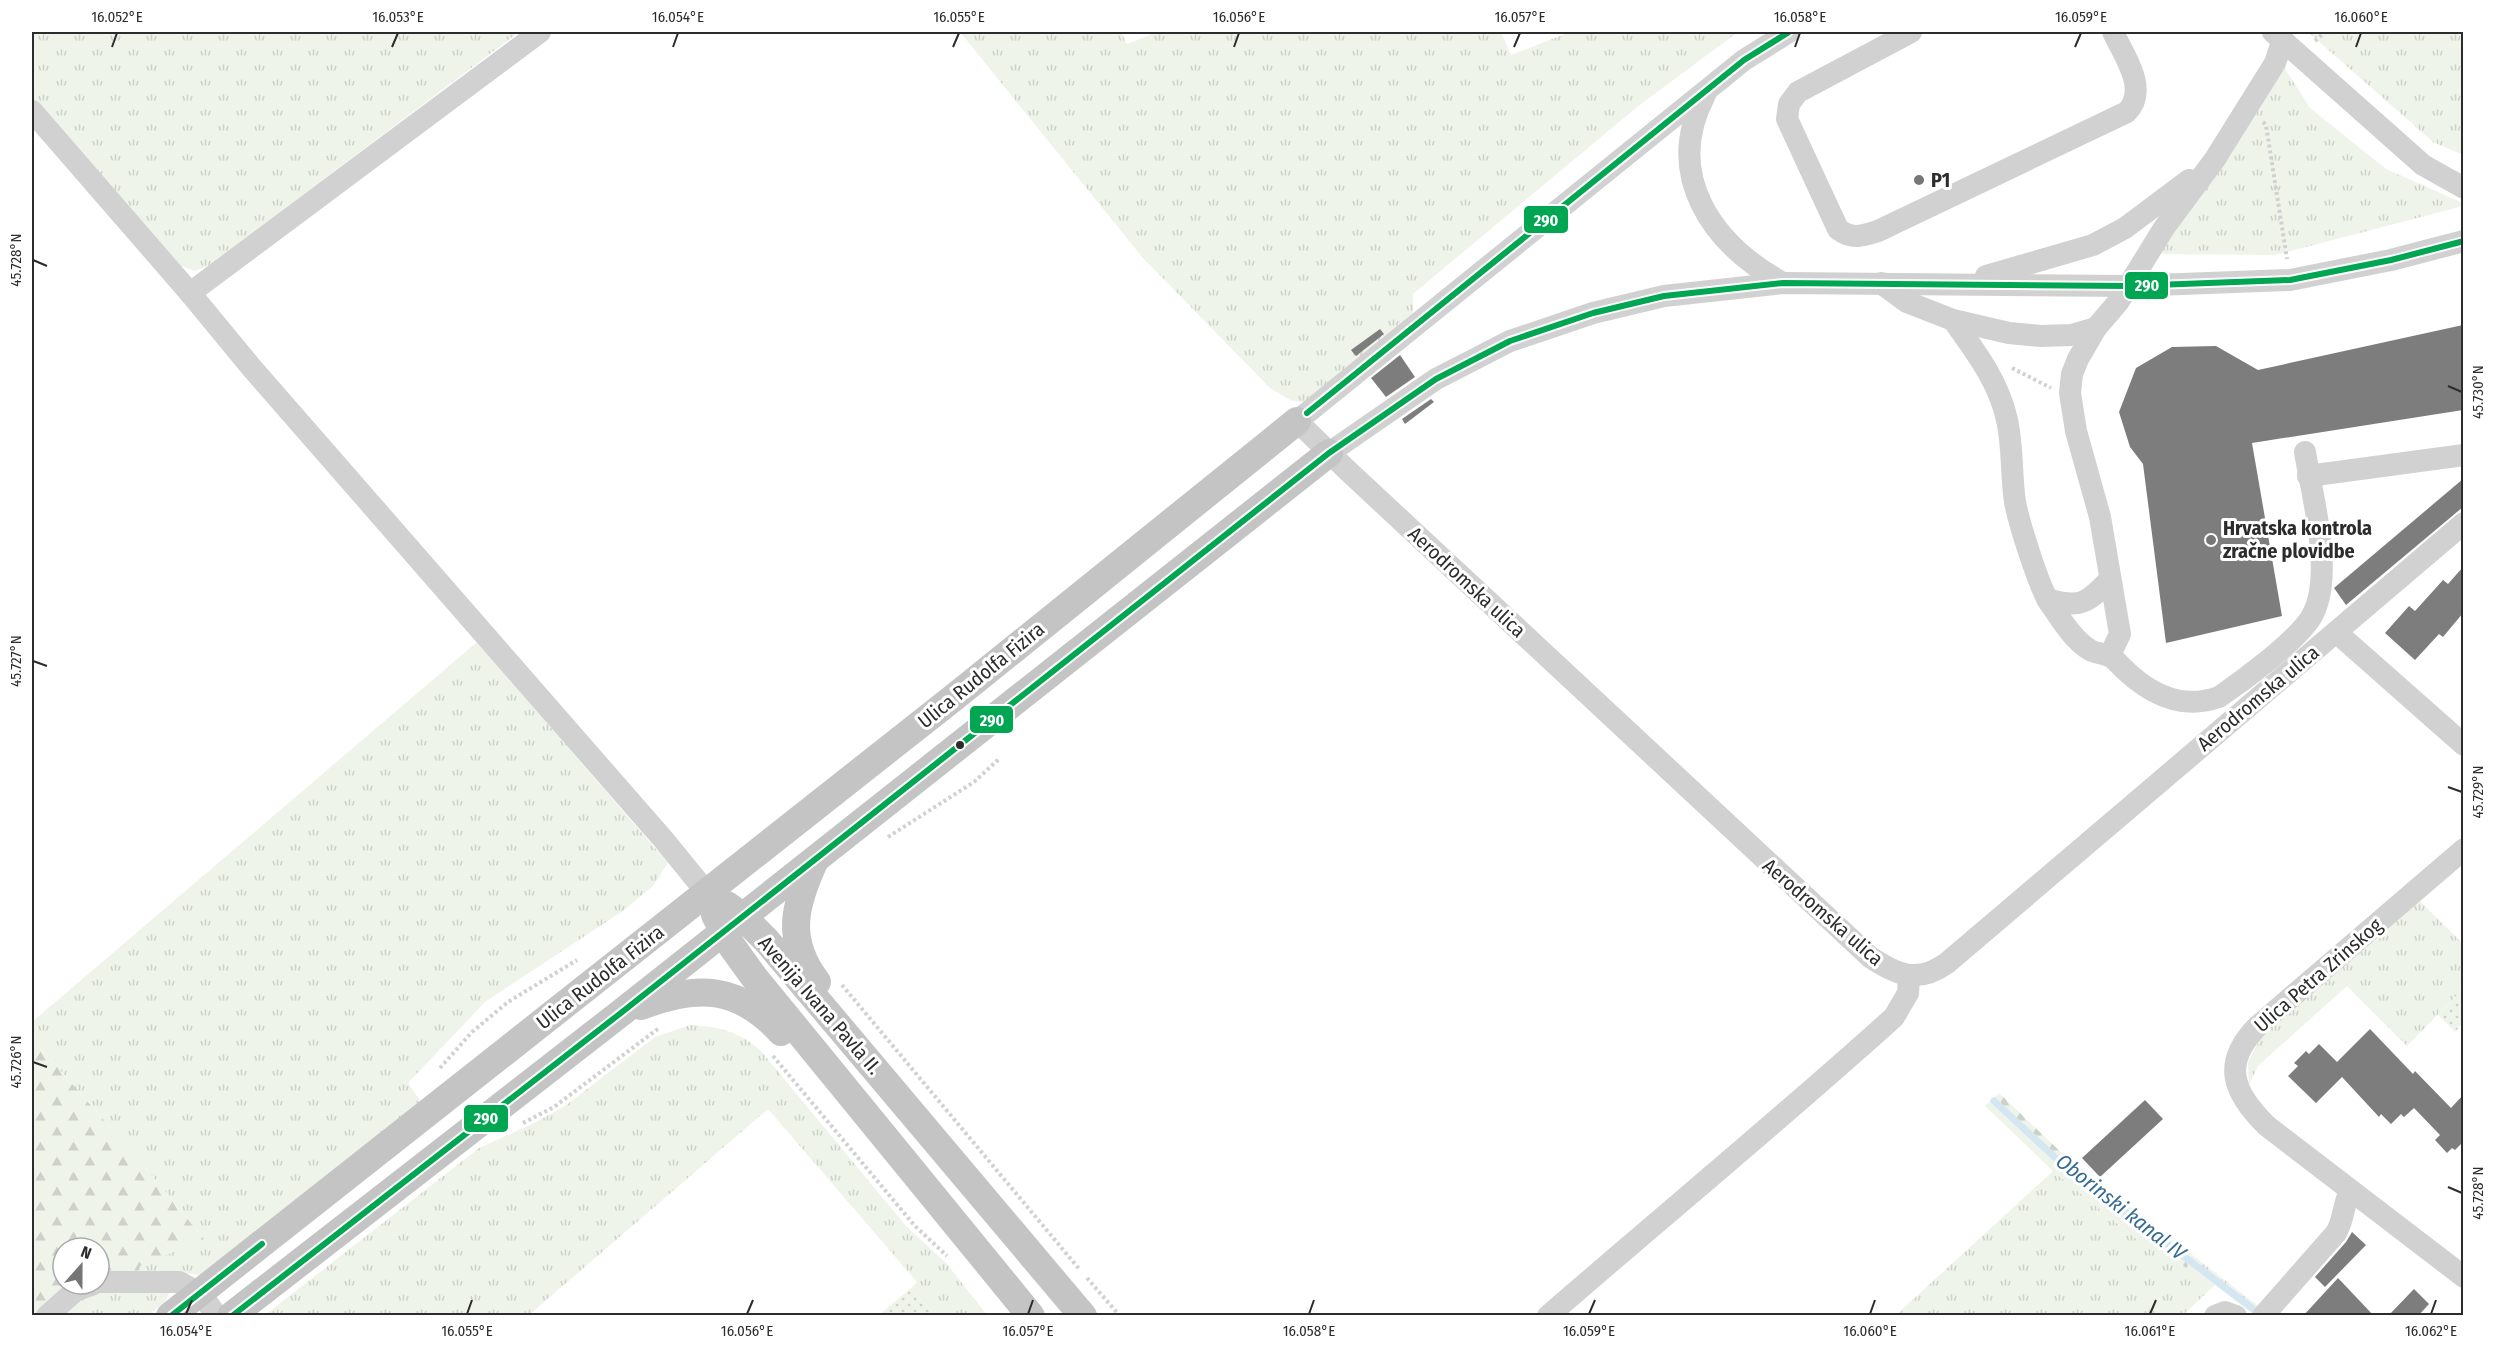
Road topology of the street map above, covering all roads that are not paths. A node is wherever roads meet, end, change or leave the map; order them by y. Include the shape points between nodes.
1 (540, 32) edge
2 (1789, 32) edge
3 (1911, 32) edge
4 (2277, 34) edge
5 (2117, 37) edge
6 (1707, 91) junction
7 (32, 111) edge
8 (2215, 159) junction
9 (2463, 188) edge
10 (2463, 241) edge
11 (1783, 283) junction
12 (1881, 283) junction
13 (1958, 283) junction
14 (2129, 286) junction
15 (190, 293) junction
16 (1953, 320) junction
17 (2096, 328) junction
18 (1297, 421) junction
19 (2305, 452) dead end
20 (1329, 453) junction
21 (2463, 455) edge
22 (2308, 476) junction
23 (2463, 523) edge
24 (2110, 579) junction
25 (2047, 598) junction
26 (2336, 632) junction
27 (2110, 655) junction
28 (2463, 745) edge
29 (2463, 849) edge
30 (816, 857) junction
31 (707, 892) junction
32 (733, 924) junction
33 (1909, 976) junction
34 (617, 1016) junction
35 (855, 1045) junction
36 (844, 1084) junction
37 (2350, 1191) junction
38 (2463, 1277) edge
39 (111, 1282) edge
40 (200, 1293) junction
41 (69, 1296) edge
42 (47, 1316) edge
43 (170, 1316) edge
44 (217, 1316) edge
45 (231, 1316) edge
46 (1031, 1316) edge
47 (1083, 1316) edge
48 (1548, 1316) edge
49 (2215, 1316) edge
50 (2236, 1316) edge
51 (2263, 1316) edge

1 - 15 street
2 - 6 street, Ulica Rudolfa Fizira via 1744,60
3 - 5 street via 1798,92 1789,104 1787,119 1838,229 1845,234 1858,237 1878,231 2127,112 2137,93
4 - 8 street via 2275,63
4 - 9 street via 2423,165
6 - 11 street via 1690,134 1695,189 1722,237 1755,267
6 - 18 street, Ulica Rudolfa Fizira
7 - 15 street
8 - 13 street via 2125,228 2093,245
8 - 14 street via 2164,228
10 - 14 street, Ulica Rudolfa Fizira via 2290,280
11 - 12 street, Ulica Rudolfa Fizira
11 - 20 street, Ulica Rudolfa Fizira via 1664,296 1593,313 1510,341 1450,370
12 - 13 street, Ulica Rudolfa Fizira
12 - 16 street via 1907,302
13 - 14 street, Ulica Rudolfa Fizira
14 - 17 street
15 - 31 street
16 - 17 street via 2041,336 2071,335
16 - 25 street via 1989,373 2007,419 2016,504
17 - 24 street via 2072,374 2070,405 2100,517
18 - 20 street, Aerodromska ulica
18 - 31 main road, Ulica Rudolfa Fizira
19 - 22 street
20 - 30 main road, Ulica Rudolfa Fizira
20 - 33 street, Aerodromska ulica via 1852,942 1881,965
21 - 22 street
22 - 27 street via 2323,571 2316,607 2300,632 2234,686 2207,702 2166,698 2132,678
23 - 26 street, Aerodromska ulica
24 - 25 street via 2083,602 2067,605
24 - 27 street via 2120,634
25 - 27 street via 2077,639 2092,651
26 - 28 street
26 - 33 street, Aerodromska ulica via 1947,963 1937,971
29 - 37 street, Ulica Petra Zrinskog via 2259,1025 2237,1054 2237,1087 2252,1111
30 - 32 main road, Ulica Rudolfa Fizira
30 - 35 main road via 797,905 796,939 805,963 843,1017
31 - 32 main road, Avenija Ivana Pavla II.
31 - 40 main road, Ulica Rudolfa Fizira
32 - 34 main road, Ulica Rudolfa Fizira
32 - 35 main road, Avenija Ivana Pavla II. via 766,940
32 - 36 main road, Avenija Ivana Pavla II. via 754,977
33 - 48 street via 1908,993 1894,1017
34 - 36 main road via 685,992 725,995 760,1011 807,1058
34 - 45 main road, Ulica Rudolfa Fizira
35 - 47 main road, Avenija Ivana Pavla II.
36 - 46 main road, Avenija Ivana Pavla II.
37 - 38 street, Ulica Petra Zrinskog
37 - 51 street via 2336,1233
39 - 40 street via 179,1282
40 - 43 main road, Ulica Rudolfa Fizira
40 - 44 street
41 - 42 street
49 - 50 street via 2225,1312

